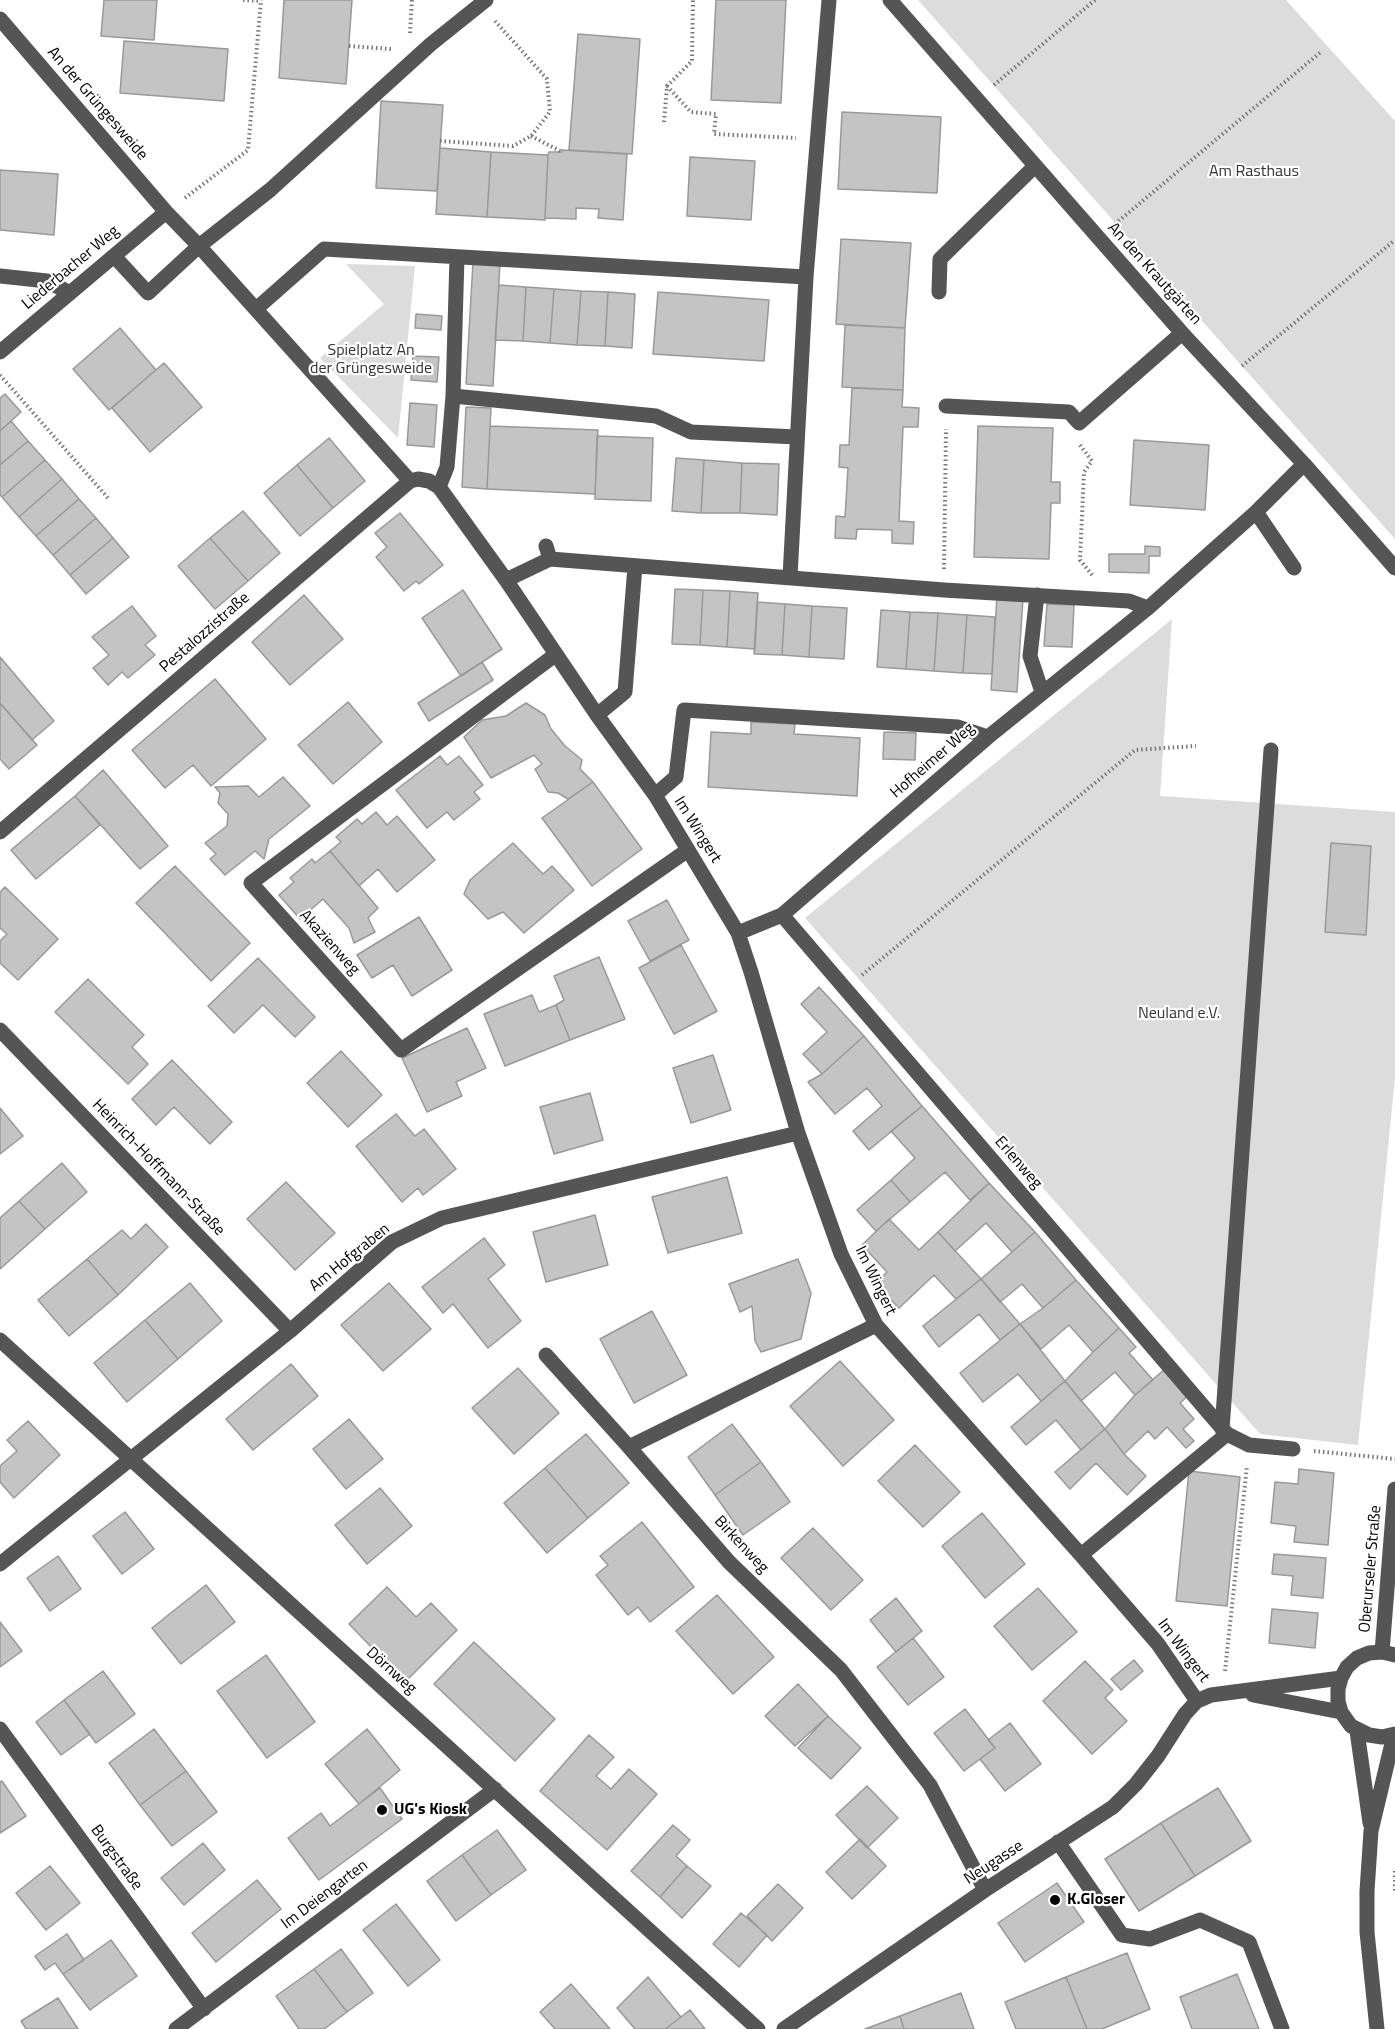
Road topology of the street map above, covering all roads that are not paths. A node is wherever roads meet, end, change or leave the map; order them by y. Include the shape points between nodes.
1 (829, 0) edge
2 (890, 0) edge
3 (484, 2) edge
4 (0, 19) edge
5 (1035, 165) junction
6 (166, 212) junction
7 (199, 246) junction
8 (114, 256) junction
9 (457, 257) junction
10 (0, 276) edge
11 (806, 277) junction
12 (939, 292) dead end
13 (70, 293) junction
14 (256, 309) junction
15 (1182, 333) junction
16 (0, 352) edge
17 (453, 396) junction
18 (946, 406) road end
19 (796, 437) junction
20 (1304, 464) junction
21 (410, 481) junction
22 (439, 487) junction
23 (1256, 512) junction
24 (635, 566) junction
25 (1294, 568) dead end
26 (1395, 568) edge
27 (790, 578) junction
28 (506, 580) junction
29 (1037, 595) junction
30 (1148, 608) junction
31 (555, 655) junction
32 (1042, 692) junction
33 (597, 715) junction
34 (988, 737) junction
35 (1271, 750) dead end
36 (655, 795) junction
37 (0, 832) edge
38 (688, 850) junction
39 (782, 915) junction
40 (738, 933) junction
41 (0, 1030) edge
42 (798, 1133) junction
43 (876, 1325) junction
44 (290, 1331) junction
45 (0, 1340) edge
46 (546, 1355) dead end
47 (1225, 1431) junction
48 (629, 1447) junction
49 (1293, 1449) road end
50 (129, 1459) junction
51 (1395, 1489) edge
52 (1081, 1555) junction
53 (0, 1564) edge
54 (1388, 1654) edge
55 (1341, 1678) junction
56 (1228, 1694) junction
57 (1197, 1701) junction
58 (1341, 1712) junction
59 (0, 1729) edge
60 (1357, 1731) junction
61 (1394, 1734) edge
62 (495, 1789) junction
63 (1371, 1831) junction
64 (1058, 1842) junction
65 (985, 1890) junction
66 (204, 2009) junction
67 (176, 2029) edge
68 (758, 2029) edge
69 (784, 2029) edge
70 (1282, 2029) edge
71 (1377, 2029) edge

1 - 11 street
2 - 5 street, An den Krautgärten
3 - 7 street via 270,190
4 - 6 street, An der Grüngesweide
5 - 12 street via 940,259
5 - 15 street, An den Krautgärten
6 - 7 street, An der Grüngesweide
6 - 8 street, Liederbacher Weg
7 - 8 street via 148,293
7 - 14 street, An der Grüngesweide
8 - 13 street, Liederbacher Weg
9 - 11 street
9 - 14 street via 324,249
9 - 17 street
10 - 13 street via 47,281
11 - 19 street
13 - 16 street, Liederbacher Weg
14 - 21 street, An der Grüngesweide
15 - 18 street via 1079,423 1069,412
15 - 20 street, An den Krautgärten
17 - 19 street via 656,416 691,432
17 - 22 street via 447,467
19 - 27 street
20 - 23 street, Hofheimer Weg
20 - 26 street, An den Krautgärten
21 - 22 street via 429,481
21 - 37 street, Pestalozzistraße
22 - 28 street, Im Wingert
23 - 25 street
23 - 30 street, Hofheimer Weg
24 - 27 street
24 - 28 street via 548,553
24 - 33 street via 626,692
27 - 29 street
28 - 31 street, Im Wingert
29 - 30 street via 1140,603
29 - 32 street via 1030,656
30 - 32 street, Hofheimer Weg
31 - 33 street, Im Wingert
31 - 38 street, Akazienweg via 250,883 401,1050
32 - 34 street, Hofheimer Weg
33 - 36 street, Im Wingert
34 - 36 street, Im Wingert via 958,728 684,710 676,777
34 - 39 street, Hofheimer Weg
35 - 47 street
36 - 38 street, Im Wingert
38 - 40 street, Im Wingert
39 - 40 street, Hofheimer Weg
39 - 47 street, Erlenweg
40 - 42 street, Im Wingert
41 - 44 street, Heinrich-Hoffmann-Straße
42 - 43 street, Im Wingert via 841,1254
42 - 44 street, Am Hofgraben via 442,1218 392,1242
43 - 48 street
43 - 52 street, Im Wingert
44 - 50 street, Am Hofgraben
45 - 50 street, Dörnweg
46 - 48 street, Birkenweg
47 - 49 street, Erlenweg via 1249,1445
47 - 52 street
48 - 65 street, Birkenweg via 729,1562 841,1670 930,1785
50 - 53 street, Am Hofgraben
50 - 62 street, Dörnweg
51 - 54 street, Oberurseler Straße
52 - 57 street, Im Wingert via 1158,1644
54 - 55 street via 1369,1653 1357,1658
55 - 56 street, Im Wingert
55 - 58 street
56 - 57 street, Im Wingert
56 - 58 street, Im Wingert via 1267,1697
57 - 64 street, Neugasse via 1136,1784 1113,1807
58 - 60 street
59 - 66 street, Burgstraße
60 - 61 street via 1375,1736
60 - 63 street
61 - 63 street
62 - 66 street, Im Deiengarten
62 - 68 street, Dörnweg
63 - 71 street via 1367,1932
64 - 65 street, Neugasse
64 - 70 street via 1122,1935 1150,1939 1200,1920 1249,1942
65 - 69 street, Neugasse
66 - 67 street, Im Deiengarten

